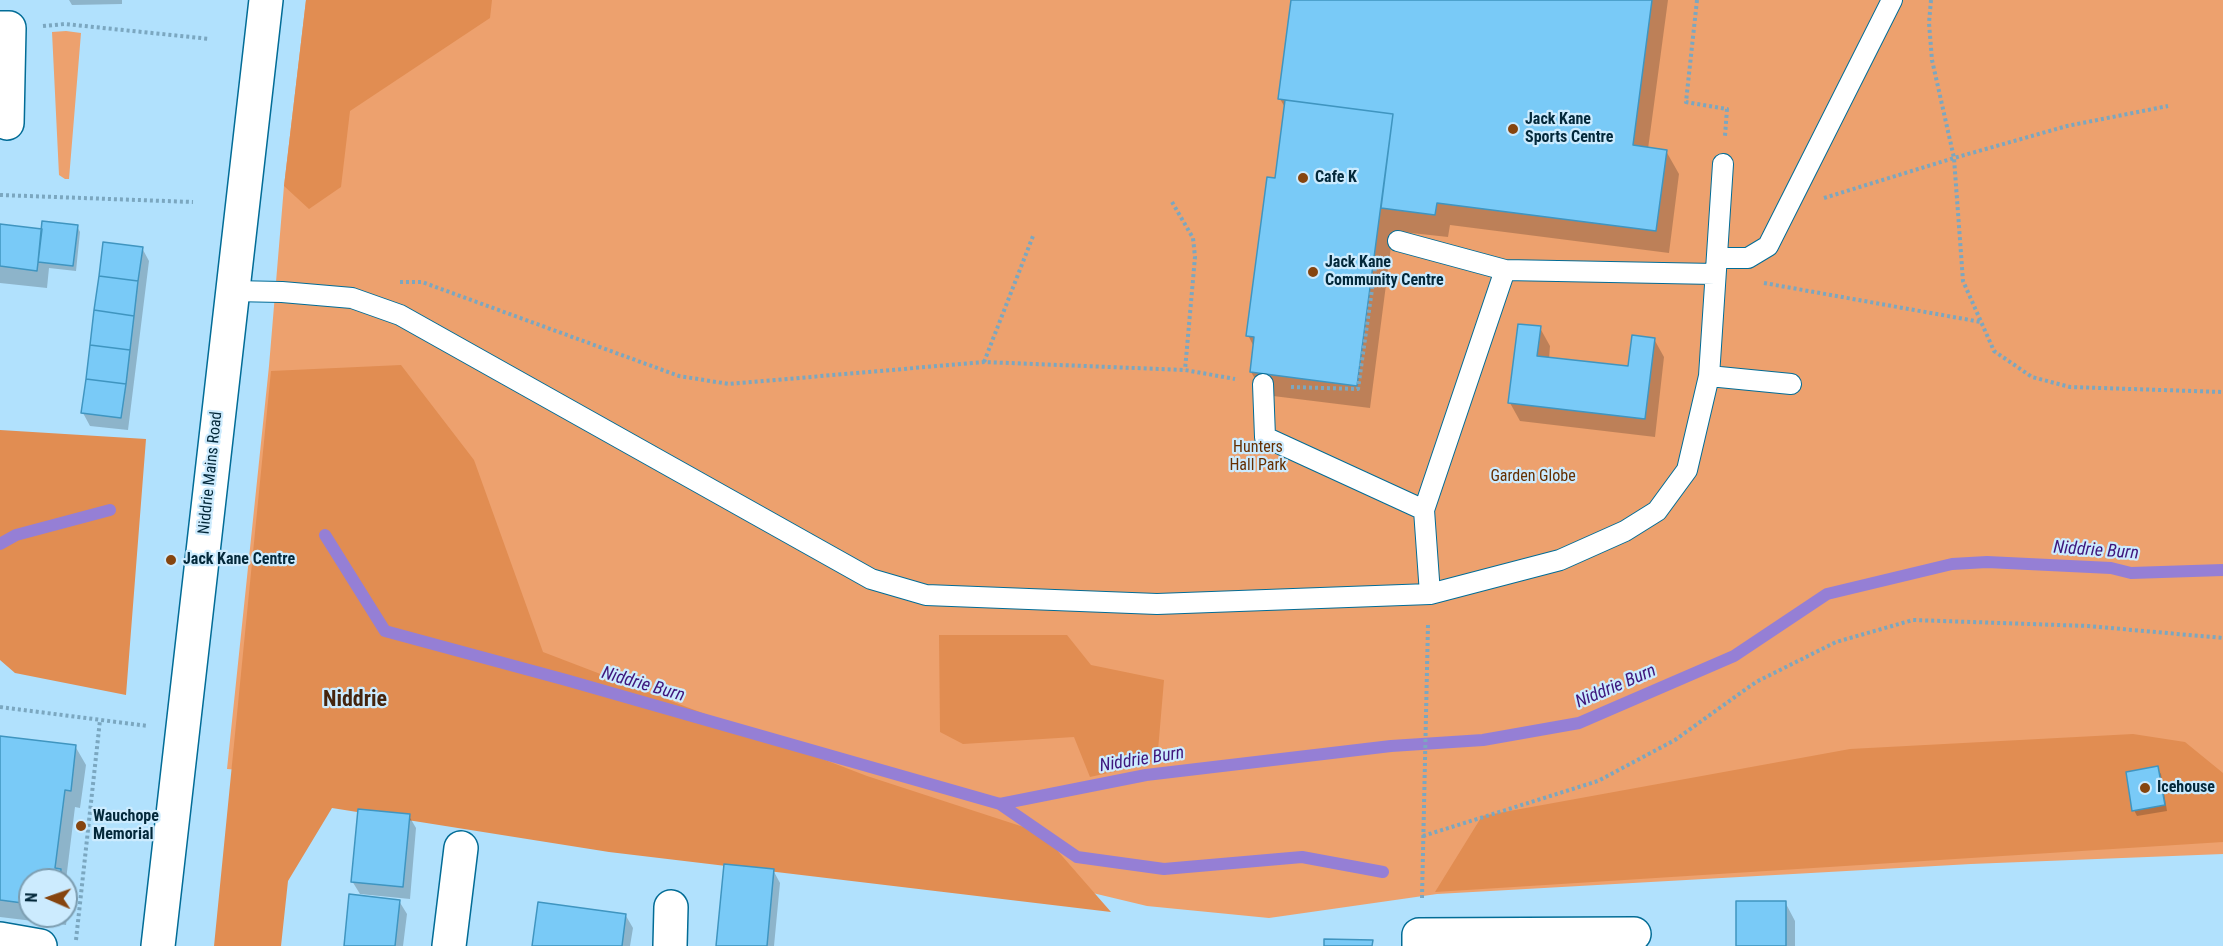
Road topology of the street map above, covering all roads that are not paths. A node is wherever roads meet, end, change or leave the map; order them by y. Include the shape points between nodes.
1 (266, 0) edge
2 (1892, 0) edge
3 (5, 28) edge
4 (7, 123) dead end
5 (1723, 164) road end
6 (1398, 241) road end
7 (1716, 266) junction
8 (1505, 270) junction
9 (232, 291) junction
10 (1709, 376) junction
11 (1791, 384) dead end
12 (1263, 385) road end
13 (1424, 510) junction
14 (1430, 594) junction
15 (461, 848) dead end
16 (671, 907) dead end
17 (1634, 934) dead end
18 (0, 939) edge
19 (1419, 940) edge
20 (40, 946) edge
21 (158, 946) edge
22 (449, 946) edge
23 (670, 946) edge

1 - 9 main road, Niddrie Mains Road
2 - 7 lane via 1768,246 1748,258
3 - 4 main road
5 - 7 lane
6 - 8 lane
7 - 8 lane
7 - 10 lane
8 - 13 lane
9 - 14 lane via 352,298 400,315 871,579 926,595 1157,604
9 - 21 main road, Niddrie Mains Road
10 - 11 lane
10 - 14 lane via 1687,470 1657,511 1625,531 1560,560
12 - 13 lane via 1264,437
13 - 14 lane
15 - 22 main road
16 - 23 main road
17 - 19 main road
18 - 20 main road

